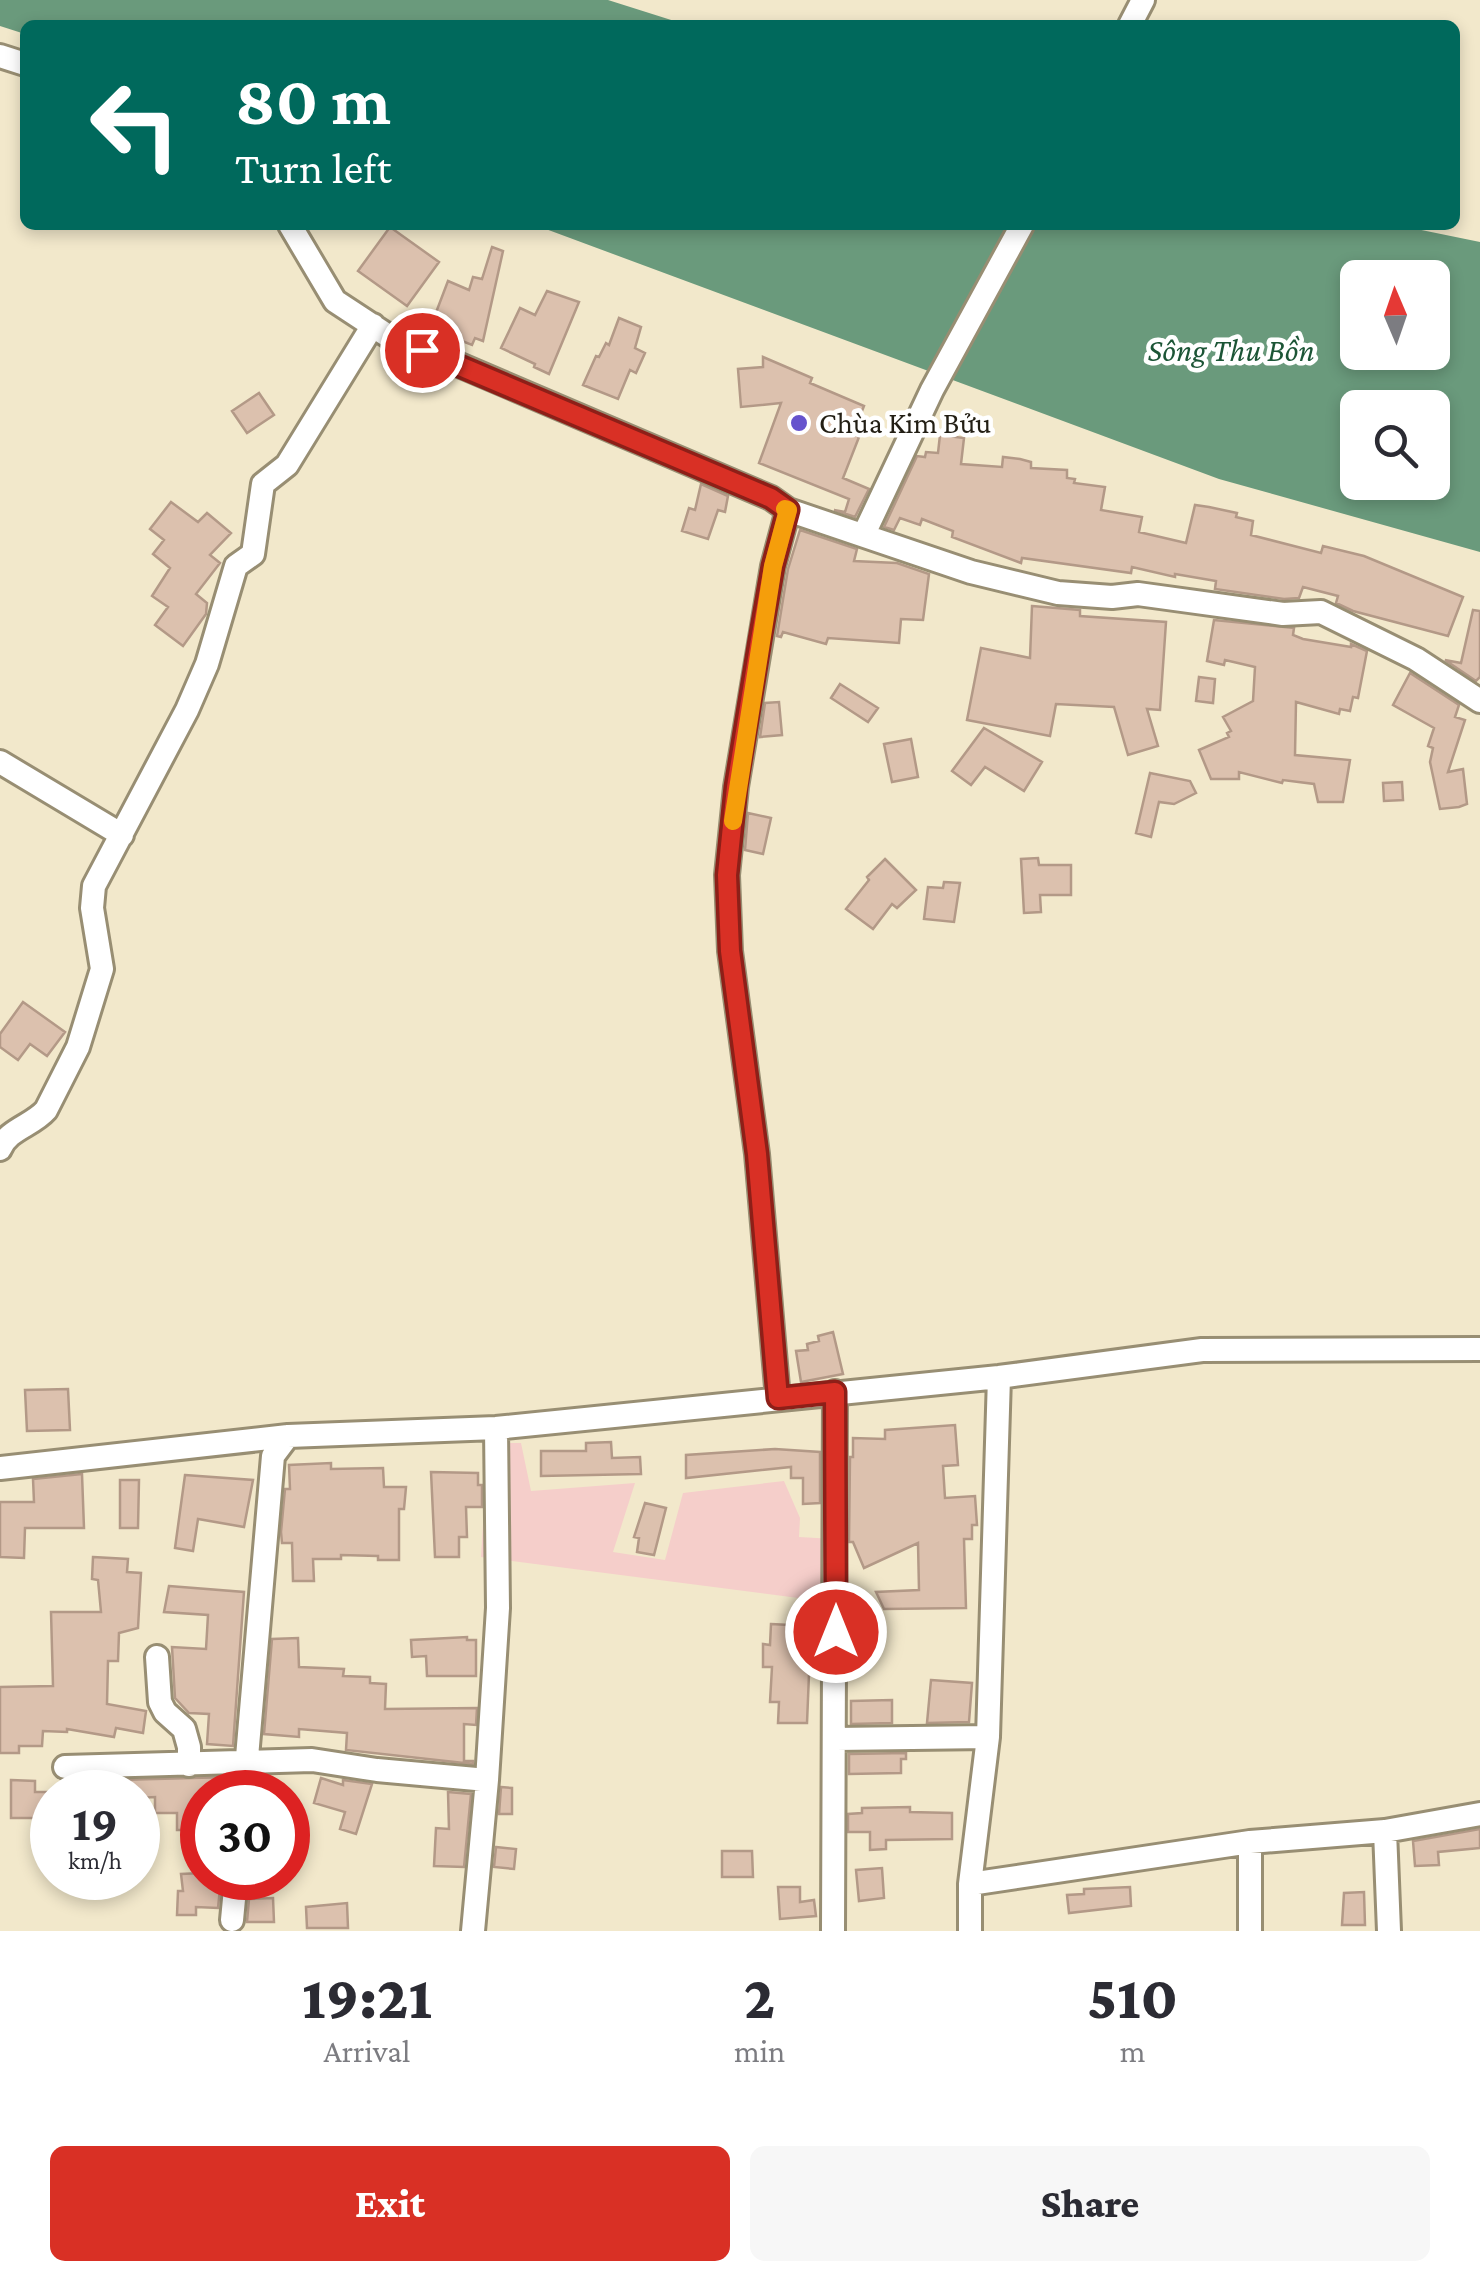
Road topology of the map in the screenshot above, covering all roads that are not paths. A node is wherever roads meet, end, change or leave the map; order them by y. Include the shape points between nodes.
1 (293, 230) edge
2 (1019, 230) edge
3 (373, 325) junction
4 (788, 510) junction
5 (864, 534) junction
6 (1480, 701) edge
7 (0, 762) edge
8 (122, 835) junction
9 (0, 1148) edge
10 (1480, 1349) edge
11 (999, 1377) junction
12 (835, 1392) junction
13 (778, 1398) junction
14 (496, 1428) junction
15 (288, 1436) junction
16 (0, 1468) edge
17 (157, 1657) dead end
18 (988, 1737) junction
19 (836, 1739) junction
20 (247, 1762) junction
21 (189, 1765) junction
22 (65, 1767) dead end
23 (246, 1770) edge
24 (487, 1780) junction
25 (1480, 1814) edge
26 (1385, 1830) junction
27 (1250, 1842) junction
28 (970, 1884) junction
29 (234, 1900) edge
30 (232, 1920) dead end
31 (473, 1931) edge
32 (833, 1931) edge
33 (970, 1931) edge
34 (1250, 1931) edge
35 (1389, 1931) edge

1 - 3 street via 335,301
2 - 5 street
3 - 4 street via 402,345
3 - 8 street via 287,464 263,484 253,554 236,566 187,710
4 - 5 street
4 - 13 street via 736,787 727,875
5 - 6 street via 970,572 1058,593 1321,612 1416,659
7 - 8 street
8 - 9 street via 94,886 102,969 78,1047 46,1110
10 - 11 street via 1202,1350
11 - 12 street
11 - 18 street
12 - 13 street
12 - 19 street
13 - 14 street
14 - 15 street
14 - 24 street via 498,1608
15 - 16 street
15 - 20 street via 273,1456
17 - 21 street via 160,1702 184,1729
18 - 19 street
18 - 28 street
19 - 32 street
20 - 21 street
20 - 23 street
20 - 24 street via 312,1760
21 - 22 street
24 - 31 street
25 - 26 street
26 - 27 street
26 - 35 street
27 - 28 street
27 - 34 street
28 - 33 street
29 - 30 street

